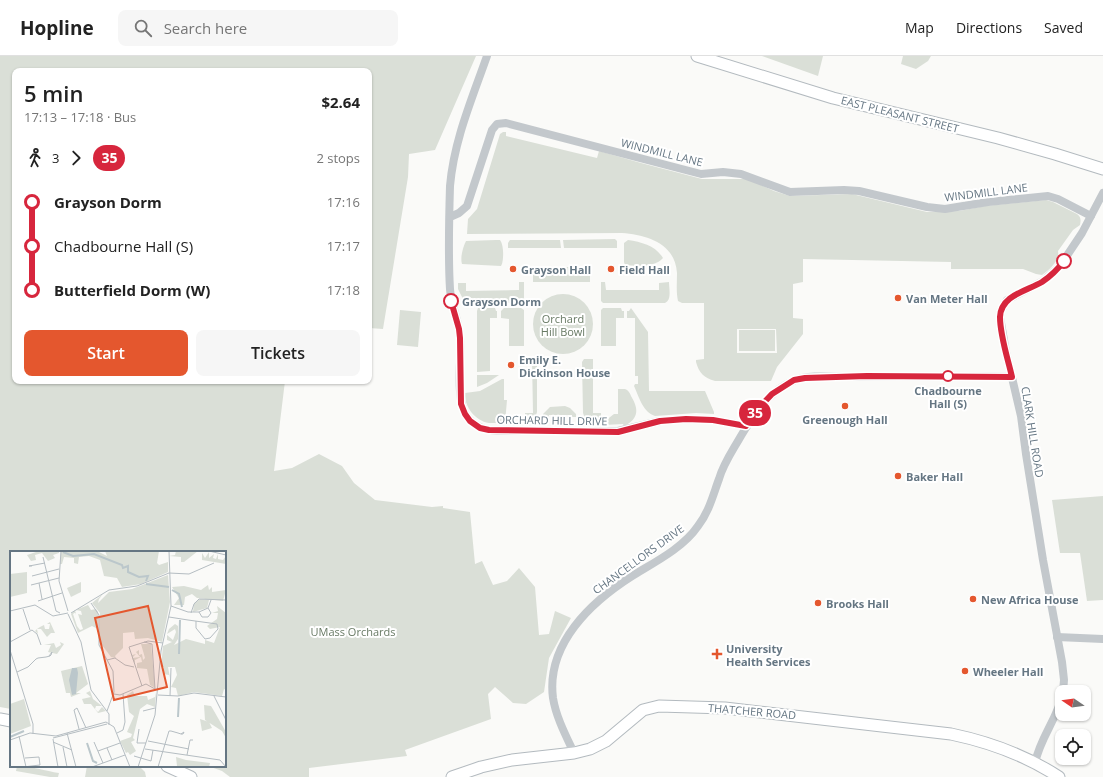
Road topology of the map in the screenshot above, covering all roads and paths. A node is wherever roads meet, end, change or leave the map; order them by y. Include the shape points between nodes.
1 (487, 56) edge
2 (697, 56) edge
3 (1103, 169) edge
4 (1103, 194) edge
5 (1091, 216) junction
6 (450, 217) junction
7 (1012, 377) junction
8 (746, 426) junction
9 (1057, 637) junction
10 (1103, 639) edge
11 (1064, 685) edge
12 (1055, 714) edge
13 (0, 719) edge
14 (10, 721) edge
15 (574, 753) junction
16 (1035, 763) junction
17 (169, 767) edge
18 (191, 777) edge
19 (452, 777) edge
20 (1059, 777) edge

1 - 6 street, ORCHARD HILL DRIVE via 455,152 451,175
2 - 3 street, EAST PLEASANT STREET via 833,98 998,138
4 - 5 street, CLARK HILL ROAD
5 - 6 street, WINDMILL LANE via 1048,196 945,209 855,191 790,192 741,174 701,174 506,123 497,124 492,130 467,206
5 - 7 street, CLARK HILL ROAD via 1073,248 1055,272 1014,296 1001,311 1001,326
6 - 8 street, ORCHARD HILL DRIVE via 450,290 460,334 461,404 465,414 475,425 496,431 610,432 624,431 660,421 700,419
7 - 8 street via 867,376 794,380 772,394
7 - 9 street, CLARK HILL ROAD via 1021,416
8 - 15 street, CHANCELLORS DRIVE via 724,467 707,512 693,534 669,553 618,585 592,606 565,642 555,668 552,689 558,717
9 - 10 street
9 - 11 street, CLARK HILL ROAD
12 - 16 street via 1040,745
13 - 14 street
15 - 16 street, THATCHER ROAD via 590,750 606,741 647,708 696,706 943,732 980,742
15 - 19 street, THATCHER ROAD via 512,760
16 - 20 street, THATCHER ROAD
17 - 18 street

